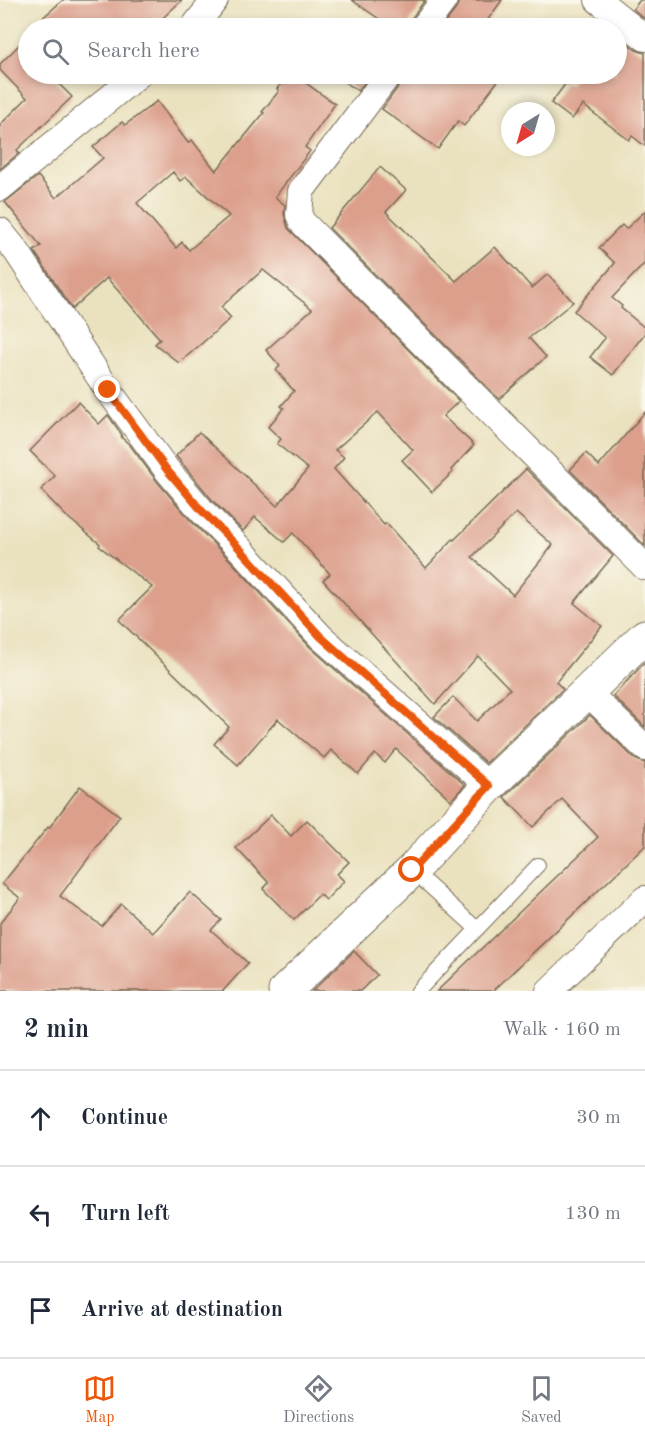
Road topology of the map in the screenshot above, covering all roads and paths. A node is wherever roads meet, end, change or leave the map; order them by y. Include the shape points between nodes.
1 (215, 0) edge
2 (444, 0) edge
3 (606, 2) edge
4 (201, 18) edge
5 (430, 18) edge
6 (623, 18) edge
7 (627, 21) edge
8 (645, 38) edge
9 (127, 84) edge
10 (381, 84) edge
11 (0, 188) edge
12 (0, 231) edge
13 (8, 260) edge
14 (645, 567) edge
15 (645, 636) edge
16 (586, 692) junction
17 (645, 748) edge
18 (489, 786) junction
19 (538, 865) dead end
20 (412, 870) junction
21 (645, 898) edge
22 (477, 929) junction
23 (285, 991) edge
24 (418, 991) edge
25 (549, 991) edge

1 - 4 street
2 - 5 street
3 - 6 street
7 - 8 street
9 - 11 street
10 - 14 street via 301,191 302,222
12 - 13 street
13 - 18 street via 202,511 321,637
15 - 16 street
16 - 17 street
16 - 18 street
18 - 20 street
19 - 22 lane
20 - 22 lane
20 - 23 street
21 - 25 street
22 - 24 lane

